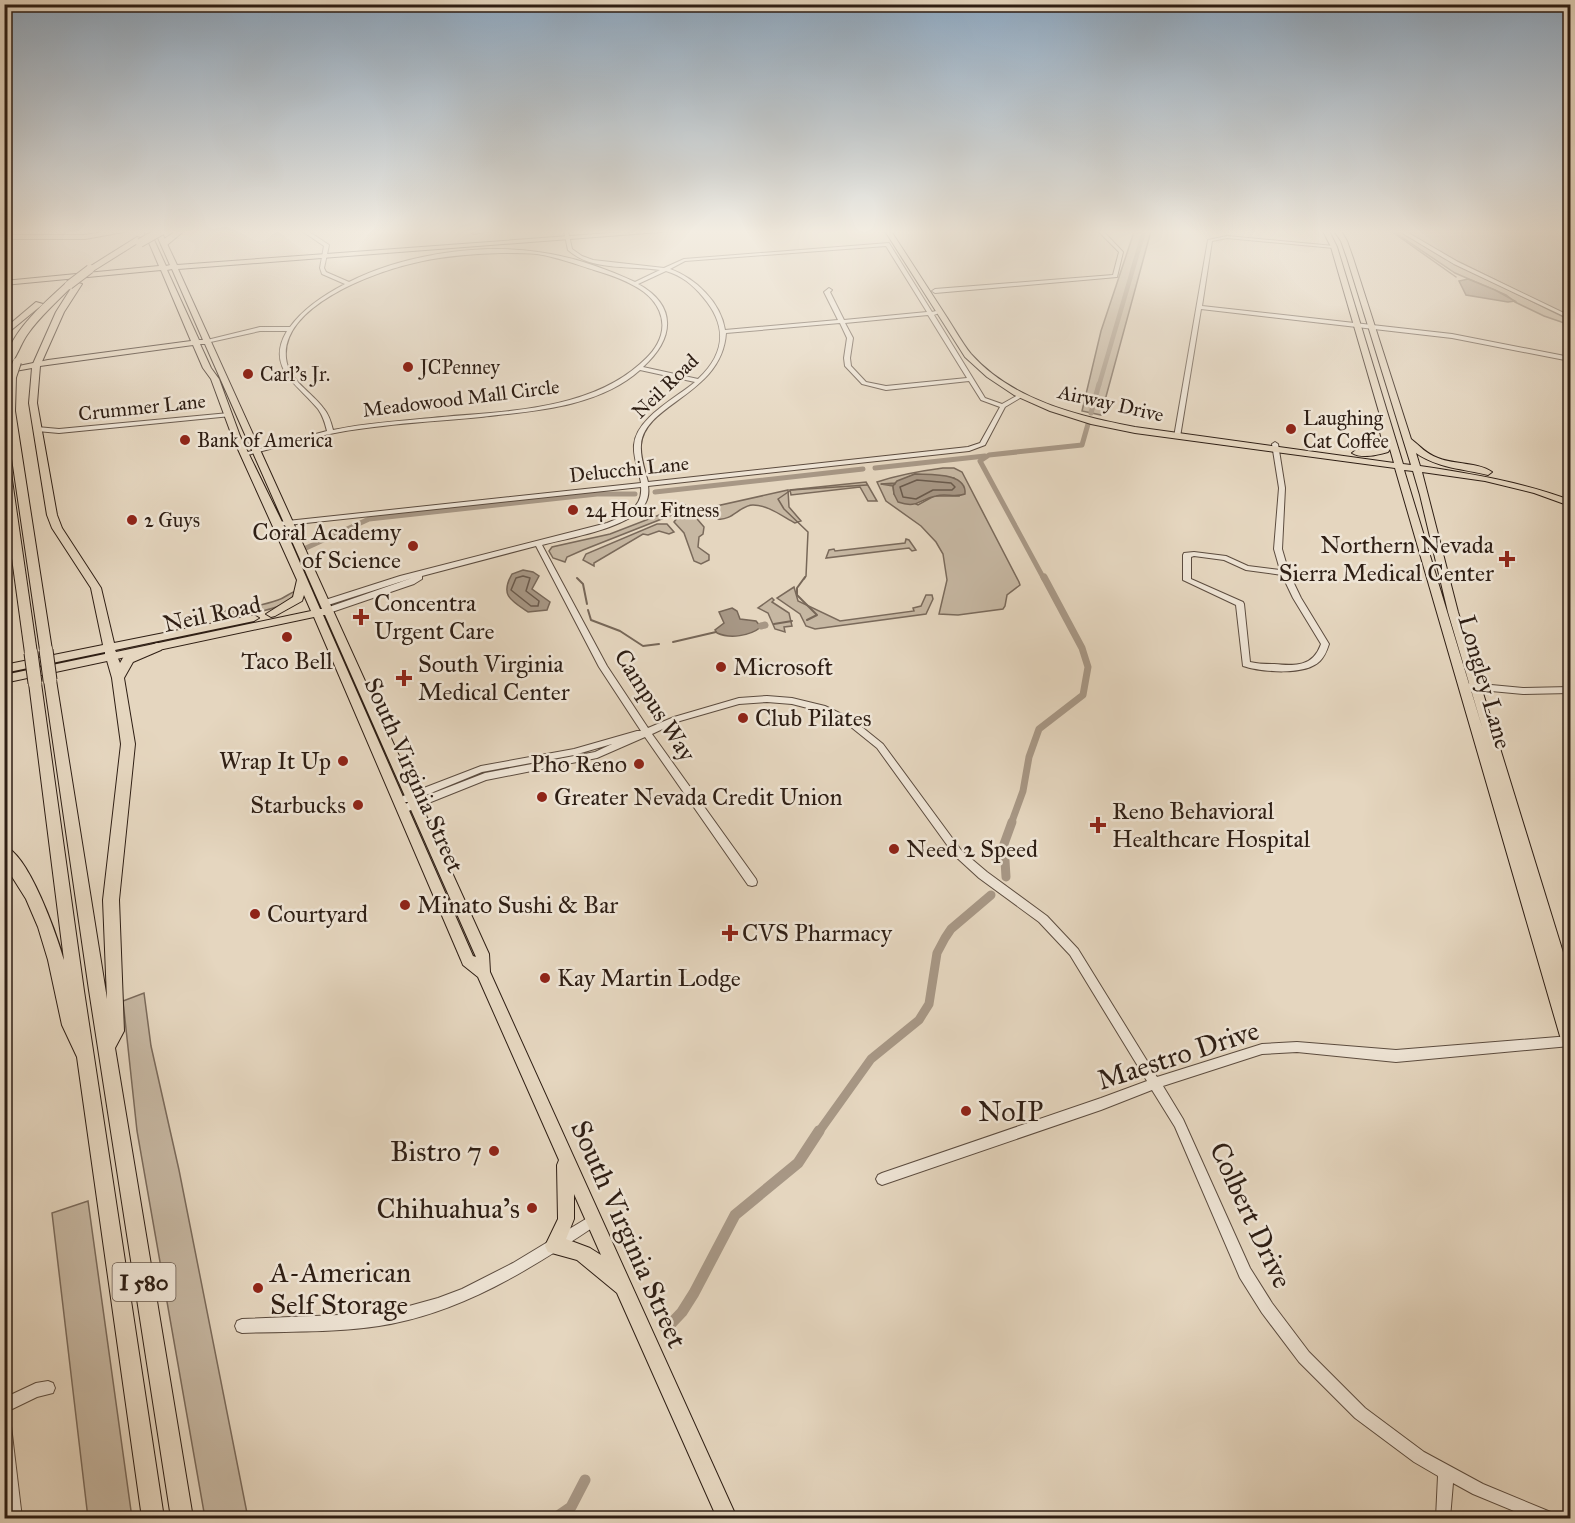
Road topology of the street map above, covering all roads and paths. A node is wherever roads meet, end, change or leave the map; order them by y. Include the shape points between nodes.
1 (42, 302) edge
2 (54, 302) edge
3 (58, 302) edge
4 (67, 302) edge
5 (178, 302) edge
6 (187, 302) edge
7 (319, 302) edge
8 (658, 302) edge
9 (710, 302) edge
10 (832, 302) edge
11 (923, 302) edge
12 (935, 302) edge
13 (940, 302) edge
14 (942, 302) edge
15 (1199, 302) edge
16 (1350, 302) edge
17 (1364, 302) edge
18 (1537, 302) edge
19 (1198, 307) junction
20 (942, 313) junction
21 (930, 314) junction
22 (1570, 318) edge
23 (842, 322) junction
24 (1357, 325) junction
25 (1372, 326) junction
26 (190, 328) junction
27 (291, 329) junction
28 (723, 332) junction
29 (4, 334) edge
30 (963, 335) junction
31 (202, 344) junction
32 (182, 346) junction
33 (1570, 360) edge
34 (36, 366) junction
35 (640, 368) junction
36 (7, 370) edge
37 (971, 379) junction
38 (700, 381) junction
39 (1022, 395) junction
40 (1003, 406) junction
41 (1066, 409) junction
42 (1383, 410) junction
43 (229, 415) junction
44 (37, 429) junction
45 (59, 431) junction
46 (330, 431) junction
47 (1405, 433) junction
48 (1178, 434) junction
49 (41, 446) junction
50 (1275, 447) junction
51 (251, 452) junction
52 (1338, 452) junction
53 (1302, 453) junction
54 (4, 459) edge
55 (1407, 464) junction
56 (1498, 475) junction
57 (1468, 476) junction
58 (644, 484) junction
59 (1570, 497) edge
60 (1410, 500) junction
61 (1570, 503) edge
62 (1431, 521) junction
63 (283, 523) junction
64 (538, 543) junction
65 (1285, 573) junction
66 (302, 580) junction
67 (321, 608) junction
68 (272, 614) junction
69 (157, 647) junction
70 (111, 652) junction
71 (4, 669) edge
72 (118, 678) junction
73 (4, 679) edge
74 (42, 682) junction
75 (1470, 686) junction
76 (1570, 690) edge
77 (646, 732) junction
78 (408, 803) junction
79 (4, 852) edge
80 (752, 882) dead end
81 (1570, 993) edge
82 (1570, 1041) edge
83 (106, 1046) junction
84 (86, 1055) junction
85 (1156, 1083) junction
86 (565, 1158) junction
87 (882, 1179) dead end
88 (594, 1220) junction
89 (554, 1246) junction
90 (624, 1288) junction
91 (242, 1326) dead end
92 (48, 1388) dead end
93 (4, 1406) edge
94 (4, 1426) edge
95 (1446, 1473) junction
96 (15, 1518) edge
97 (153, 1518) edge
98 (182, 1518) edge
99 (727, 1518) edge
100 (1443, 1518) edge
101 (1548, 1518) edge

1 - 29 highway
2 - 36 highway, I 580 via 30,324
3 - 36 highway, I 580, bridge via 28,339 17,362
4 - 34 highway
5 - 26 main road, South Virginia Street
6 - 31 main road, South Virginia Street
7 - 27 street, Meadowood Mall Circle
8 - 35 street, Meadowood Mall Circle via 666,324 660,345
9 - 28 street via 720,317
10 - 23 street
11 - 21 street
12 - 20 main road, Airway Drive
13 - 20 main road
14 - 30 main road, Airway Drive
15 - 19 street
16 - 24 main road, Longley Lane
17 - 25 main road, Longley Lane
18 - 22 street
19 - 24 street
19 - 48 street
20 - 21 street
20 - 30 main road
20 - 39 main road, Airway Drive via 972,359
21 - 23 street
21 - 37 street
23 - 28 street
23 - 37 street via 850,341 848,366 867,385 886,388
24 - 25 street
24 - 42 main road, Longley Lane
25 - 33 street via 1479,340
25 - 47 main road, Longley Lane
26 - 31 main road, South Virginia Street
26 - 32 main road via 189,341
27 - 31 street
27 - 46 street, Meadowood Mall Circle via 283,347 286,368 296,385 326,414
28 - 38 street, Neil Road via 718,356
30 - 41 main road, Airway Drive via 978,358 998,375
31 - 32 main road
31 - 34 main road
31 - 43 main road, South Virginia Street
31 - 51 main road, South Virginia Street
32 - 34 main road
34 - 36 main road
34 - 44 main road via 33,393
35 - 38 street
35 - 46 street, Meadowood Mall Circle via 604,390 553,406
36 - 74 highway, I 580, bridge via 46,650
37 - 40 street via 983,399
38 - 58 street, Neil Road via 652,420 640,435
39 - 40 street
39 - 41 main road
39 - 48 main road, Airway Drive via 1094,422
40 - 58 street, Delucchi Lane via 983,444 969,448
41 - 48 main road, Airway Drive
42 - 52 main road via 1387,444 1384,450
42 - 55 main road, Longley Lane
43 - 45 street, Crummer Lane
43 - 51 main road, South Virginia Street
44 - 45 street, Crummer Lane
44 - 49 main road
45 - 49 street, Crummer Lane via 47,436
46 - 51 street, Meadowood Mall Circle
47 - 55 main road, Longley Lane
47 - 56 main road via 1426,458
48 - 50 main road, Airway Drive
49 - 70 main road via 52,515 96,588
50 - 52 main road, Airway Drive
50 - 53 main road, Airway Drive
50 - 65 street via 1282,488 1276,541
51 - 63 main road, South Virginia Street
52 - 55 main road, Airway Drive
53 - 55 main road, Airway Drive
53 - 60 main road via 1384,469 1397,478
54 - 74 highway, I 580, bridge via 31,653
55 - 56 main road
55 - 57 main road
55 - 60 main road, Longley Lane
55 - 62 main road, Longley Lane
56 - 59 main road
57 - 61 main road via 1511,484
57 - 62 main road via 1444,475 1429,481 1434,503
58 - 63 street, Delucchi Lane
58 - 64 street, Neil Road via 643,502 624,519
60 - 75 main road, Longley Lane
62 - 75 main road, Longley Lane
63 - 66 main road, South Virginia Street
63 - 67 main road, South Virginia Street
64 - 67 street, Neil Road via 423,574 411,582
64 - 77 street, Campus Way via 603,667
65 - 65 street via 1325,644 1322,655 1309,665 1292,669 1246,664 1240,604 1187,580 1187,555 1226,558 1246,568
66 - 67 main road, South Virginia Street
66 - 68 main road via 298,599
67 - 68 main road, Neil Road
67 - 69 main road, Neil Road
67 - 78 main road, South Virginia Street
68 - 70 main road, Neil Road
69 - 70 main road, Neil Road
69 - 72 highway via 128,658
70 - 71 main road, Neil Road
70 - 72 highway
70 - 73 main road, Neil Road
72 - 83 highway via 128,744 111,900 116,1031
74 - 83 highway, I 580
74 - 84 highway, I 580
75 - 76 street
75 - 81 main road, Longley Lane
75 - 82 main road, Longley Lane
77 - 78 street, Colbert Drive via 597,755 485,777
77 - 80 street, Campus Way
77 - 85 street, Colbert Drive via 714,707 762,699 817,706 855,725 884,751 958,853 1035,912 1067,943
78 - 86 main road, South Virginia Street via 468,960 483,972
79 - 84 highway via 40,912 56,960 70,1029
82 - 85 street, Maestro Drive via 1396,1056 1275,1048
83 - 98 highway, I 580
84 - 97 highway, I 580
85 - 87 street, Maestro Drive
85 - 95 street, Colbert Drive via 1179,1123 1245,1273 1283,1330 1360,1413
86 - 88 main road, South Virginia Street
86 - 89 main road via 566,1219
88 - 89 street
88 - 90 main road, South Virginia Street
89 - 90 main road via 571,1247 586,1254
89 - 91 street via 472,1293 411,1313 349,1322
90 - 99 main road, South Virginia Street
92 - 93 street
94 - 96 street
95 - 100 street
95 - 101 street, Colbert Drive

